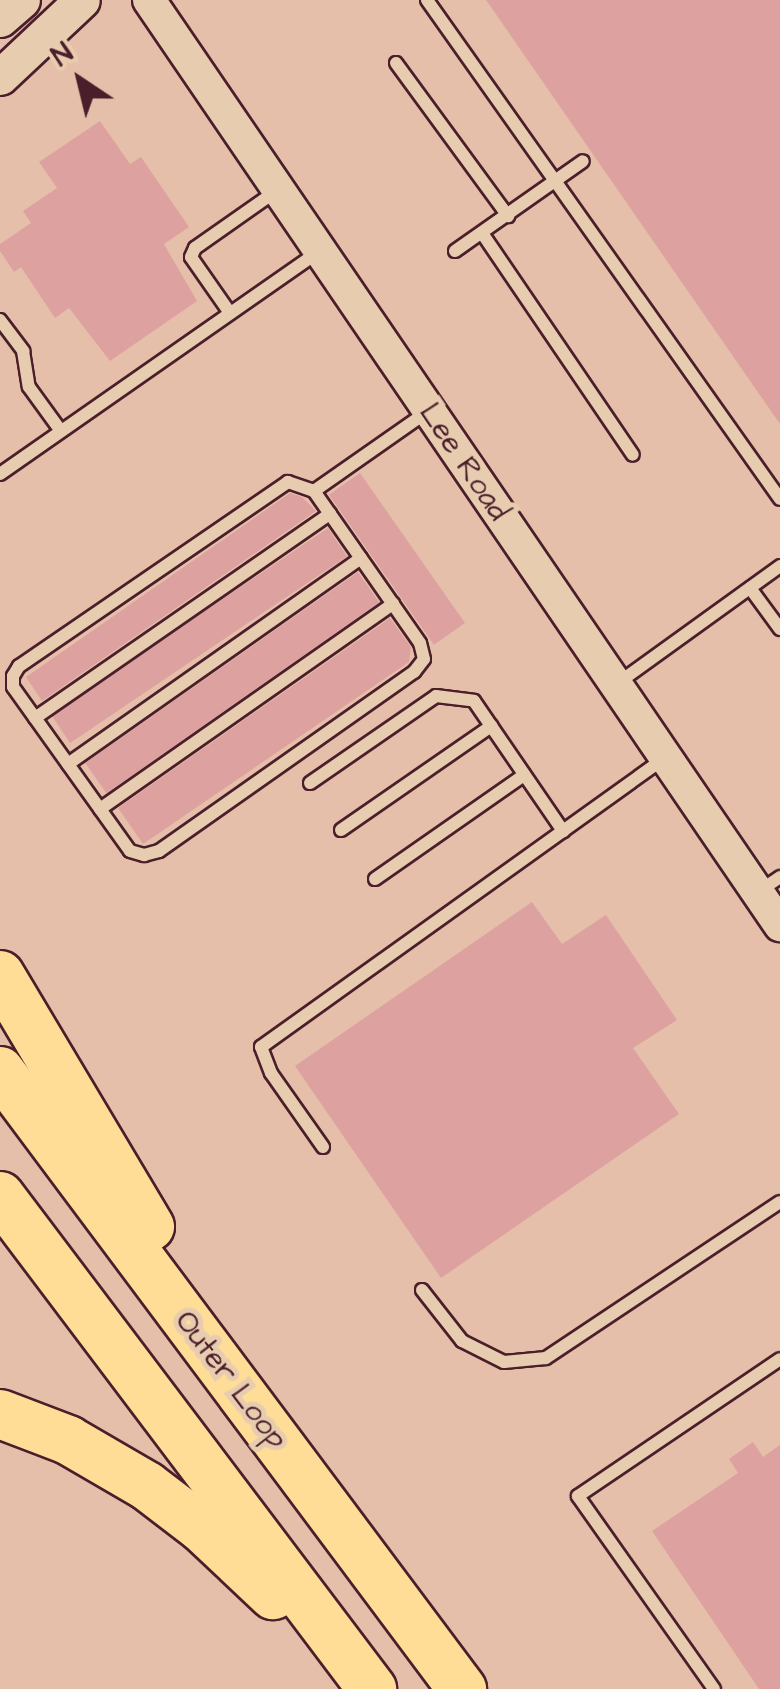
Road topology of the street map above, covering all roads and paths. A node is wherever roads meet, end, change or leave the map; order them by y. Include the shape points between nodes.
1 (22, 0) edge
2 (82, 0) edge
3 (148, 0) edge
4 (428, 0) edge
5 (0, 20) edge
6 (396, 64) dead end
7 (0, 77) edge
8 (583, 161) dead end
9 (556, 182) junction
10 (278, 189) junction
11 (508, 216) junction
12 (482, 233) junction
13 (320, 250) junction
14 (455, 252) dead end
15 (230, 313) junction
16 (0, 320) edge
17 (429, 410) junction
18 (61, 431) junction
19 (632, 455) dead end
20 (0, 474) edge
21 (314, 491) junction
22 (780, 499) edge
23 (330, 514) junction
24 (361, 558) junction
25 (780, 566) edge
26 (750, 588) junction
27 (393, 604) junction
28 (780, 629) edge
29 (616, 685) junction
30 (35, 718) junction
31 (491, 726) junction
32 (666, 757) junction
33 (68, 764) junction
34 (524, 775) junction
35 (310, 783) dead end
36 (100, 809) junction
37 (341, 830) dead end
38 (563, 831) junction
39 (375, 879) dead end
40 (769, 884) edge
41 (780, 925) edge
42 (0, 974) edge
43 (0, 1071) edge
44 (322, 1147) dead end
45 (0, 1196) edge
46 (780, 1202) edge
47 (422, 1290) dead end
48 (780, 1359) edge
49 (0, 1414) edge
50 (316, 1492) junction
51 (364, 1689) edge
52 (372, 1689) edge
53 (462, 1689) edge
54 (714, 1689) edge

1 - 5 main road
2 - 7 main road
3 - 10 street, Lee Road
4 - 9 lane
6 - 11 lane
8 - 9 lane
9 - 11 lane
9 - 22 lane
10 - 13 street, Lee Road
10 - 15 lane via 191,257
11 - 12 lane
12 - 14 lane
12 - 19 lane
13 - 15 lane
13 - 17 street, Lee Road
15 - 18 lane
16 - 18 lane via 23,351 29,387
17 - 21 lane
17 - 29 street, Lee Road
18 - 20 lane
21 - 23 lane
21 - 30 lane via 288,482 19,666 13,687
23 - 24 lane
23 - 30 lane
24 - 27 lane
24 - 33 lane
25 - 26 lane
26 - 28 lane
26 - 29 lane
27 - 36 lane
27 - 36 lane via 420,644 424,659 414,672 159,851 130,851
29 - 32 street, Lee Road
30 - 33 lane
31 - 34 lane
31 - 35 lane via 474,701 436,696
31 - 37 lane
32 - 38 lane
32 - 40 street, Lee Road
33 - 36 lane
34 - 38 lane
34 - 39 lane
38 - 44 lane via 261,1048
40 - 41 street, Lee Road
42 - 50 highway via 228,1359
43 - 50 highway, Outer Loop
45 - 52 highway
46 - 47 lane via 546,1358 504,1362 462,1342
48 - 54 lane via 578,1496
49 - 51 highway via 84,1448 174,1505 236,1558
50 - 53 highway, Outer Loop

